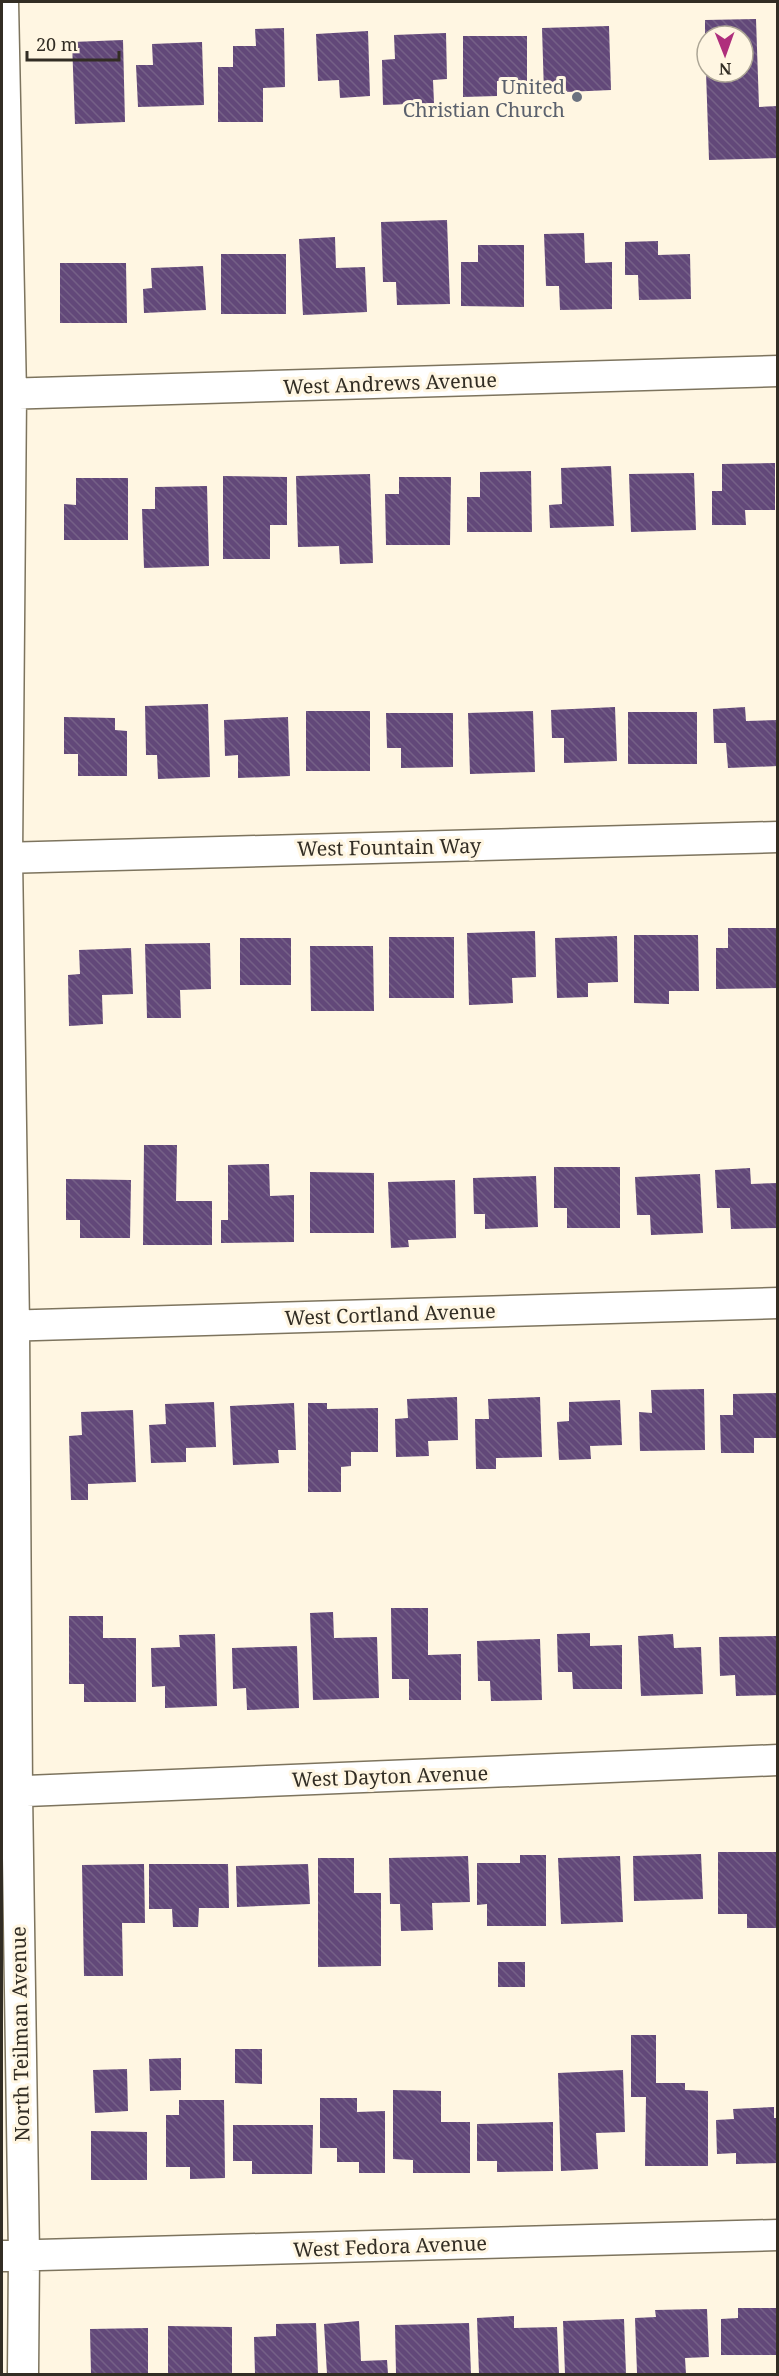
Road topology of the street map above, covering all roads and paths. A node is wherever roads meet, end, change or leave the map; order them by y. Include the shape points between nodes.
1 (3, 2) edge
2 (4, 168) edge
3 (777, 371) edge
4 (6, 394) edge
5 (777, 837) edge
6 (4, 857) edge
7 (777, 1303) edge
8 (8, 1326) edge
9 (777, 1760) edge
10 (9, 1792) edge
11 (777, 2235) edge
12 (13, 2255) edge
13 (23, 2374) edge

1 - 2 street, North Teilman Avenue
2 - 4 street, North Teilman Avenue
3 - 4 street, West Andrews Avenue
4 - 6 street, North Teilman Avenue
5 - 6 street, West Fountain Way
6 - 8 street, North Teilman Avenue
7 - 8 street, West Cortland Avenue
8 - 10 street, North Teilman Avenue
9 - 10 street, West Dayton Avenue
10 - 12 street, North Teilman Avenue
11 - 12 street, West Fedora Avenue
12 - 13 street, North Teilman Avenue

